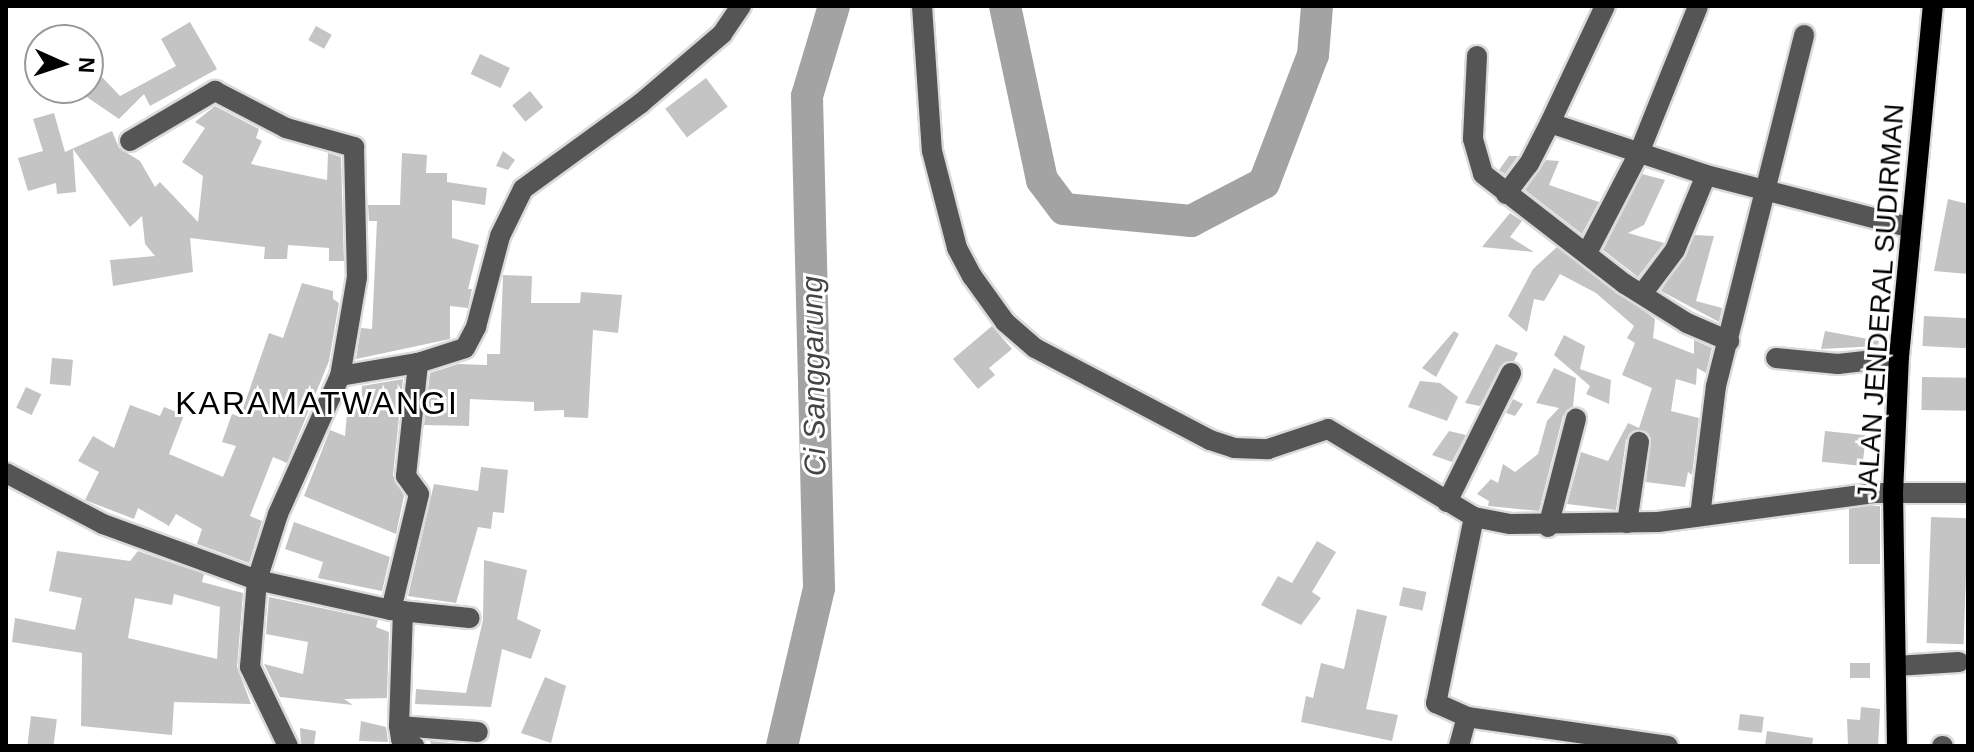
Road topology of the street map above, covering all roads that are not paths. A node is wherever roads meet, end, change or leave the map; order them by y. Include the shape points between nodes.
1 (741, 6) edge
2 (922, 6) edge
3 (1605, 6) edge
4 (1698, 6) edge
5 (1933, 6) edge
6 (1804, 35) dead end
7 (1477, 56) dead end
8 (1550, 123) junction
9 (130, 141) dead end
10 (1639, 153) junction
11 (1706, 175) junction
12 (1764, 189) junction
13 (1506, 194) junction
14 (1909, 227) junction
15 (1588, 251) junction
16 (1642, 294) junction
17 (1727, 345) junction
18 (1776, 358) dead end
19 (418, 363) junction
20 (1899, 367) junction
21 (1511, 373) dead end
22 (340, 376) junction
23 (1576, 419) dead end
24 (1639, 442) dead end
25 (6, 473) edge
26 (1893, 493) junction
27 (1968, 493) edge
28 (1447, 502) junction
29 (1700, 516) junction
30 (1474, 517) junction
31 (1627, 523) junction
32 (1548, 527) junction
33 (257, 580) junction
34 (397, 610) junction
35 (470, 618) dead end
36 (1959, 662) dead end
37 (1896, 666) junction
38 (1467, 717) junction
39 (399, 726) junction
40 (478, 732) dead end
41 (288, 746) edge
42 (414, 746) edge
43 (1459, 746) edge
44 (1668, 746) edge
45 (1897, 746) edge

1 - 19 street via 722,34 640,104 523,189 500,236 472,339 457,352
2 - 28 street via 932,151 950,227 972,276 1017,334 1051,358 1210,440 1234,448 1268,449 1328,429
3 - 8 street
4 - 10 street
5 - 14 main road, JALAN JENDERAL SUDIRMAN
6 - 12 street
7 - 13 street via 1475,153 1483,174
8 - 10 street
8 - 13 street
9 - 22 street via 215,91 286,128 354,147 357,277
10 - 11 street
10 - 15 street
11 - 12 street
11 - 16 street via 1675,250
12 - 14 street
12 - 17 street
13 - 15 street
14 - 20 main road, JALAN JENDERAL SUDIRMAN
15 - 16 street
16 - 17 street
17 - 29 street via 1711,420
18 - 20 street
19 - 22 street
19 - 34 street via 406,476 419,494
20 - 26 main road, JALAN JENDERAL SUDIRMAN
21 - 28 street
22 - 33 street via 278,514
23 - 32 street
24 - 31 street
25 - 33 street via 103,524
26 - 27 street
26 - 29 street
26 - 37 main road, JALAN JENDERAL SUDIRMAN
28 - 30 street
29 - 31 street
30 - 32 street
30 - 38 street via 1434,694 1441,708
31 - 32 street
33 - 34 street
33 - 41 street via 250,667
34 - 35 street
34 - 39 street
36 - 37 street
37 - 45 main road, JALAN JENDERAL SUDIRMAN
38 - 43 street
38 - 44 street
39 - 40 street
39 - 42 street via 401,739

